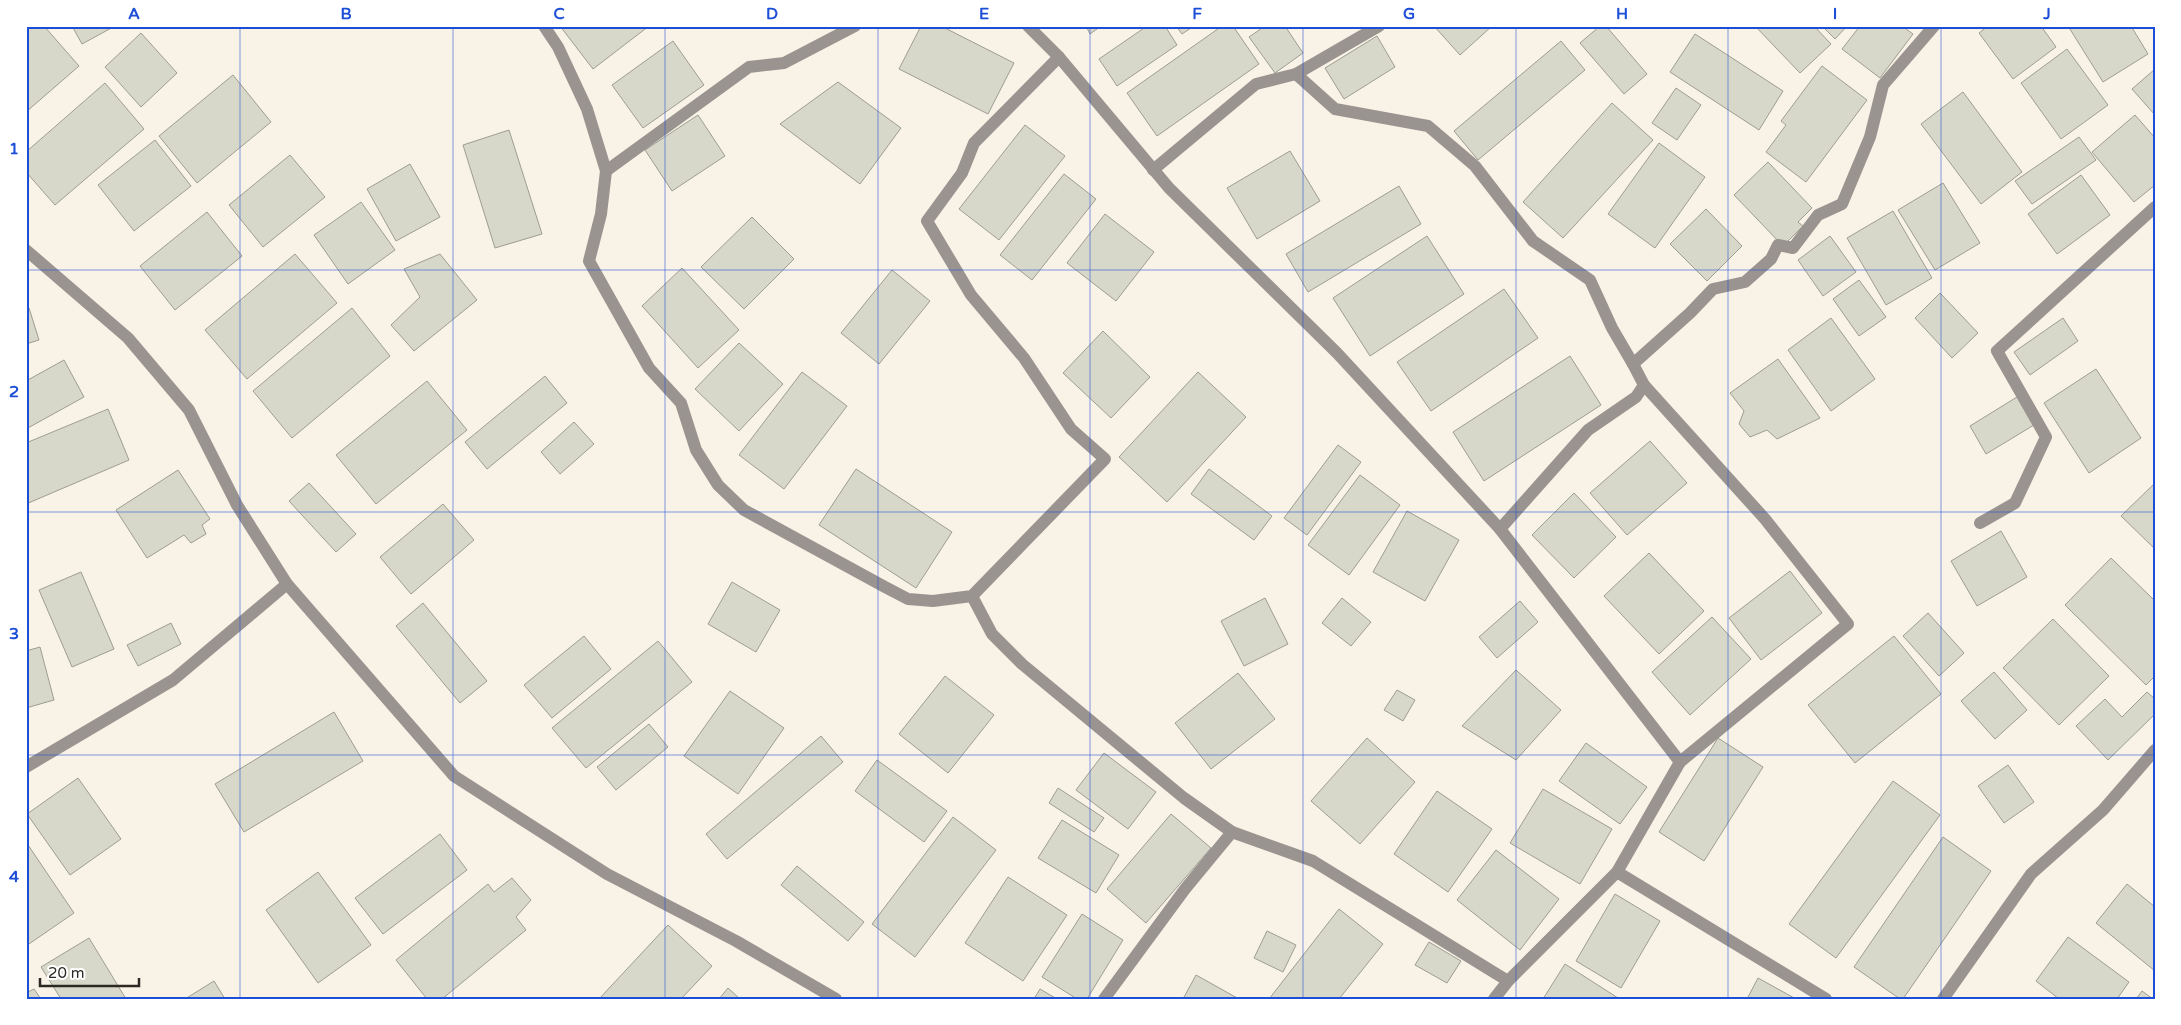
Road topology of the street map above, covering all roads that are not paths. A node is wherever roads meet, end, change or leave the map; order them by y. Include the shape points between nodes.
1 (544, 26) edge
2 (854, 26) edge
3 (1028, 26) edge
4 (1380, 26) edge
5 (1934, 26) edge
6 (1059, 57) junction
7 (1296, 74) junction
8 (1153, 170) junction
9 (606, 171) junction
10 (2155, 208) edge
11 (26, 250) edge
12 (1632, 364) junction
13 (1644, 385) junction
14 (1980, 523) dead end
15 (1500, 529) junction
16 (287, 584) junction
17 (972, 596) junction
18 (2155, 750) edge
19 (1680, 762) junction
20 (26, 767) edge
21 (1232, 832) junction
22 (1617, 872) junction
23 (1508, 981) junction
24 (836, 999) edge
25 (1104, 999) edge
26 (1494, 999) edge
27 (1826, 999) edge
28 (1943, 999) edge

1 - 9 street via 558,47 588,110
2 - 9 street via 784,63 749,67
3 - 6 street
4 - 7 street
5 - 12 street via 1884,85 1870,137 1842,204 1818,215 1793,248 1778,245 1771,259 1745,282 1714,289
6 - 8 street
6 - 17 street via 974,143 962,172 926,221 971,295 1024,358 1070,429 1105,459
7 - 8 street via 1256,84
7 - 12 street via 1335,108 1428,126 1475,166 1533,241 1590,280
8 - 15 street via 1337,353
9 - 17 street via 601,214 589,261 649,368 681,403 696,450 718,485 744,510 908,599 933,601
10 - 14 street via 1997,351 2046,437 2015,503
11 - 16 street via 128,338 189,410 236,505
12 - 13 street
13 - 15 street via 1636,397 1588,430
13 - 19 street via 1765,519 1848,624
15 - 19 street
16 - 20 street via 173,680
16 - 24 street via 454,776 607,874 736,941
17 - 21 street via 992,634 1022,664 1184,798
18 - 28 street via 2103,810 2031,874
19 - 22 street
21 - 23 street via 1313,861
21 - 25 street via 1185,889
22 - 23 street
22 - 27 street
23 - 26 street

